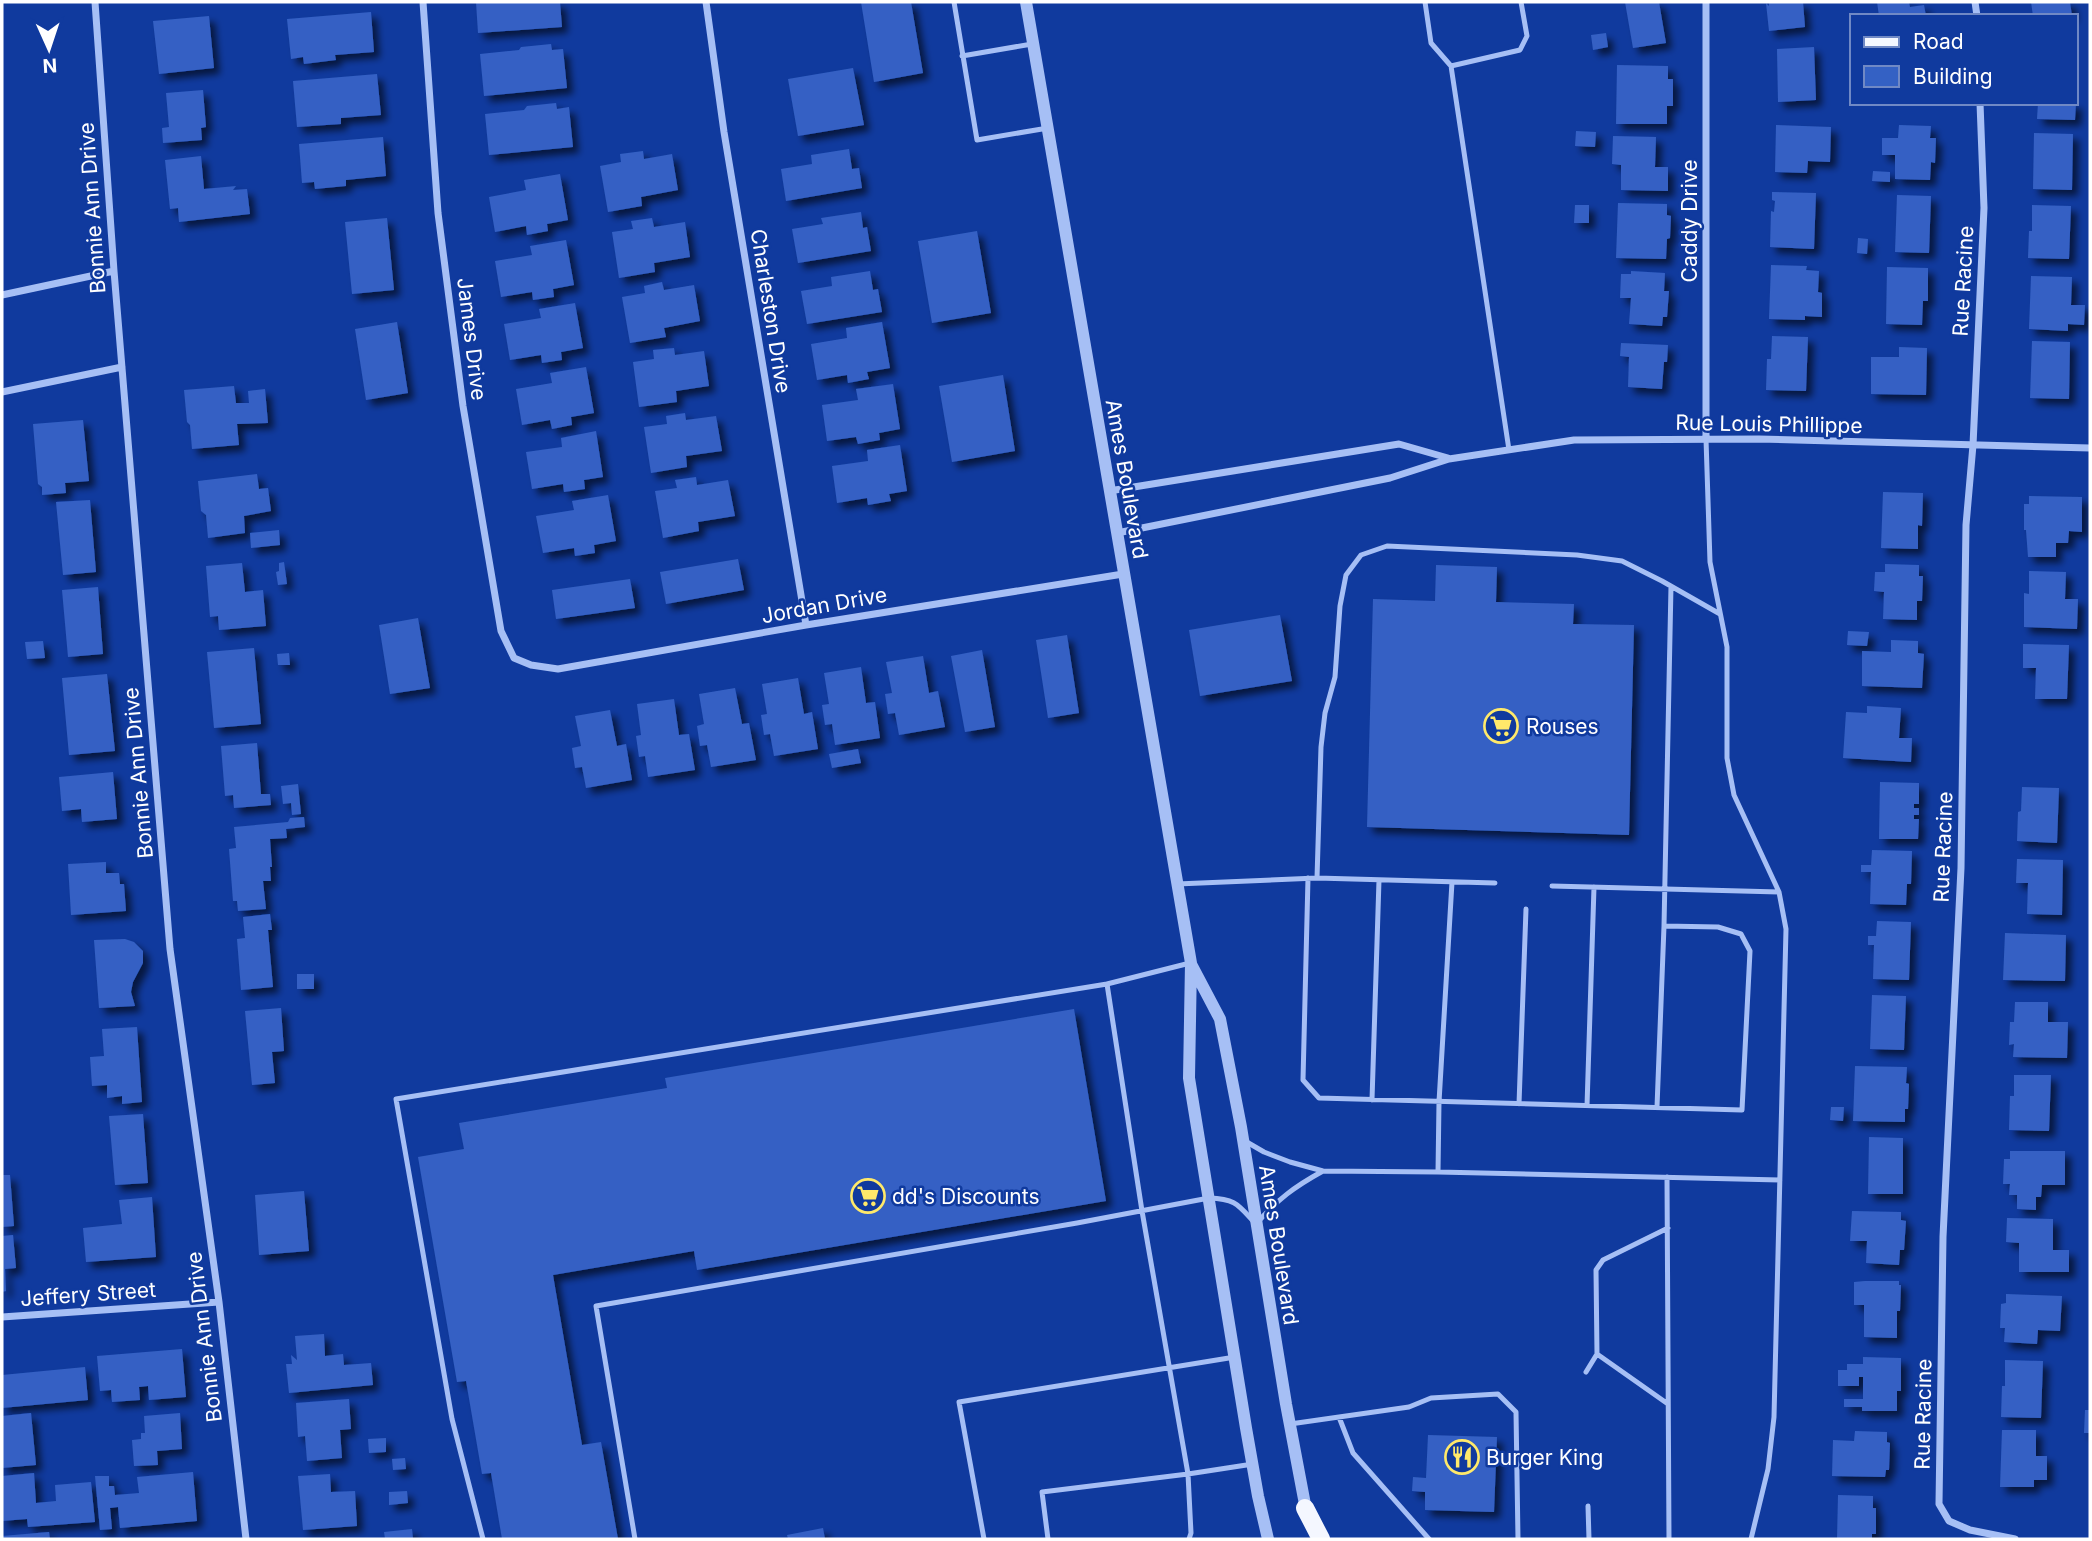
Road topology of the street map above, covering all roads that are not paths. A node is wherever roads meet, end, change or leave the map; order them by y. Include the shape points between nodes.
1 (95, 2) edge
2 (424, 2) edge
3 (706, 2) edge
4 (954, 2) edge
5 (1026, 2) edge
6 (1425, 2) edge
7 (1521, 2) edge
8 (1706, 2) edge
9 (1034, 44) junction
10 (962, 56) junction
11 (1451, 66) junction
12 (1980, 105) edge
13 (1048, 128) junction
14 (114, 271) junction
15 (2, 295) edge
16 (122, 367) junction
17 (2, 392) edge
18 (1706, 439) junction
19 (1973, 445) junction
20 (2090, 448) edge
21 (1509, 450) junction
22 (1449, 458) junction
23 (1109, 491) junction
24 (1116, 533) junction
25 (1123, 574) junction
26 (1671, 586) junction
27 (1720, 614) junction
28 (806, 625) junction
29 (531, 665) joint
30 (1308, 878) junction
31 (1317, 878) junction
32 (1379, 880) junction
33 (1452, 882) junction
34 (1495, 883) dead end
35 (1177, 884) junction
36 (1552, 886) dead end
37 (1594, 887) junction
38 (1665, 889) junction
39 (1779, 892) junction
40 (1526, 909) dead end
41 (1664, 926) junction
42 (1191, 963) junction
43 (1107, 984) junction
44 (1372, 1100) junction
45 (1439, 1102) junction
46 (1519, 1104) junction
47 (1587, 1106) junction
48 (1657, 1107) junction
49 (1242, 1140) junction
50 (1323, 1171) junction
51 (1438, 1172) junction
52 (1667, 1177) junction
53 (1780, 1180) junction
54 (1209, 1198) junction
55 (1142, 1212) junction
56 (1256, 1224) junction
57 (1668, 1228) junction
58 (219, 1302) junction
59 (2, 1317) edge
60 (1598, 1353) junction
61 (1235, 1357) junction
62 (1170, 1368) junction
63 (1586, 1372) dead end
64 (1668, 1404) junction
65 (1339, 1417) junction
66 (1290, 1424) junction
67 (1253, 1464) junction
68 (1188, 1474) junction
69 (1588, 1506) dead end
70 (1305, 1508) junction
71 (246, 1539) edge
72 (483, 1539) edge
73 (635, 1539) edge
74 (984, 1539) edge
75 (1048, 1539) edge
76 (1189, 1539) edge
77 (1268, 1539) edge
78 (1314, 1539) edge
79 (1321, 1539) edge
80 (1429, 1539) edge
81 (1518, 1539) edge
82 (1589, 1539) edge
83 (1669, 1539) edge
84 (1751, 1539) edge
85 (2015, 1539) edge

1 - 14 street, Bonnie Ann Drive
2 - 29 street, James Drive via 438,213 463,406 501,631 514,658
3 - 28 street, Charleston Drive
4 - 10 lane
5 - 9 street, Ames Boulevard
6 - 11 lane via 1431,43
7 - 11 lane via 1527,36 1520,50
8 - 18 street, Caddy Drive
9 - 10 lane
9 - 13 street, Ames Boulevard
10 - 13 lane via 977,140
11 - 21 lane
12 - 19 street, Rue Racine via 1984,208
13 - 23 street, Ames Boulevard
14 - 15 street
14 - 16 street, Bonnie Ann Drive
16 - 17 street
16 - 58 street, Bonnie Ann Drive via 170,949
18 - 19 street, Rue Louis Phillippe
18 - 21 street, Rue Louis Phillippe via 1574,440
18 - 27 lane via 1710,562
19 - 20 street, Rue Louis Phillippe
19 - 85 street, Rue Racine via 1966,525 1961,868 1943,1237 1939,1504 1949,1521
21 - 22 street, Rue Louis Phillippe
22 - 23 street, Rue Louis Phillippe via 1399,444
22 - 24 street, Rue Louis Phillippe via 1390,478
23 - 24 street, Ames Boulevard
24 - 25 street, Ames Boulevard
25 - 28 street, Jordan Drive
25 - 35 street, Ames Boulevard
26 - 27 lane
26 - 31 lane via 1622,561 1577,555 1387,546 1361,555 1346,575 1335,677 1325,713
26 - 38 lane
27 - 39 lane via 1727,647 1727,758 1734,795
28 - 29 street, Jordan Drive via 558,669
30 - 31 lane
30 - 35 lane
30 - 44 lane via 1303,1080 1319,1098
31 - 32 lane
32 - 33 lane
32 - 44 lane
33 - 34 lane
33 - 45 lane
35 - 42 street, Ames Boulevard
36 - 37 lane
37 - 38 lane
37 - 47 lane
38 - 39 lane
38 - 41 lane
39 - 53 lane via 1786,929
40 - 46 lane
41 - 48 lane
41 - 48 lane via 1718,927 1741,934 1750,951 1742,1110
42 - 43 lane
42 - 49 street, Ames Boulevard via 1220,1019
42 - 54 street, Ames Boulevard via 1189,1078
43 - 55 lane
43 - 72 lane via 396,1099 452,1419
44 - 45 lane
45 - 46 lane
45 - 51 lane
46 - 47 lane
47 - 48 lane
49 - 50 lane via 1267,1154
49 - 56 street, Ames Boulevard
50 - 51 lane
50 - 56 lane via 1276,1201
51 - 52 lane
52 - 53 lane
52 - 57 lane
53 - 84 lane via 1773,1417 1768,1469
54 - 55 lane
54 - 56 lane via 1227,1199
54 - 61 street, Ames Boulevard
55 - 62 lane
55 - 73 lane via 596,1306
56 - 66 street, Ames Boulevard
57 - 60 lane via 1603,1260 1596,1270
57 - 64 lane
58 - 59 street, Jeffery Street
58 - 71 street, Bonnie Ann Drive
60 - 63 lane
60 - 64 lane
61 - 62 lane
61 - 67 street, Ames Boulevard
62 - 68 lane
62 - 74 lane via 959,1402
64 - 83 lane
65 - 66 lane
65 - 80 lane via 1353,1453
65 - 81 lane via 1409,1407 1431,1398 1498,1394 1516,1412
66 - 70 street, Ames Boulevard
67 - 68 lane
67 - 77 street, Ames Boulevard
68 - 75 lane via 1042,1492
68 - 76 lane
69 - 82 lane
70 - 78 street, Ames Boulevard
70 - 79 main road

